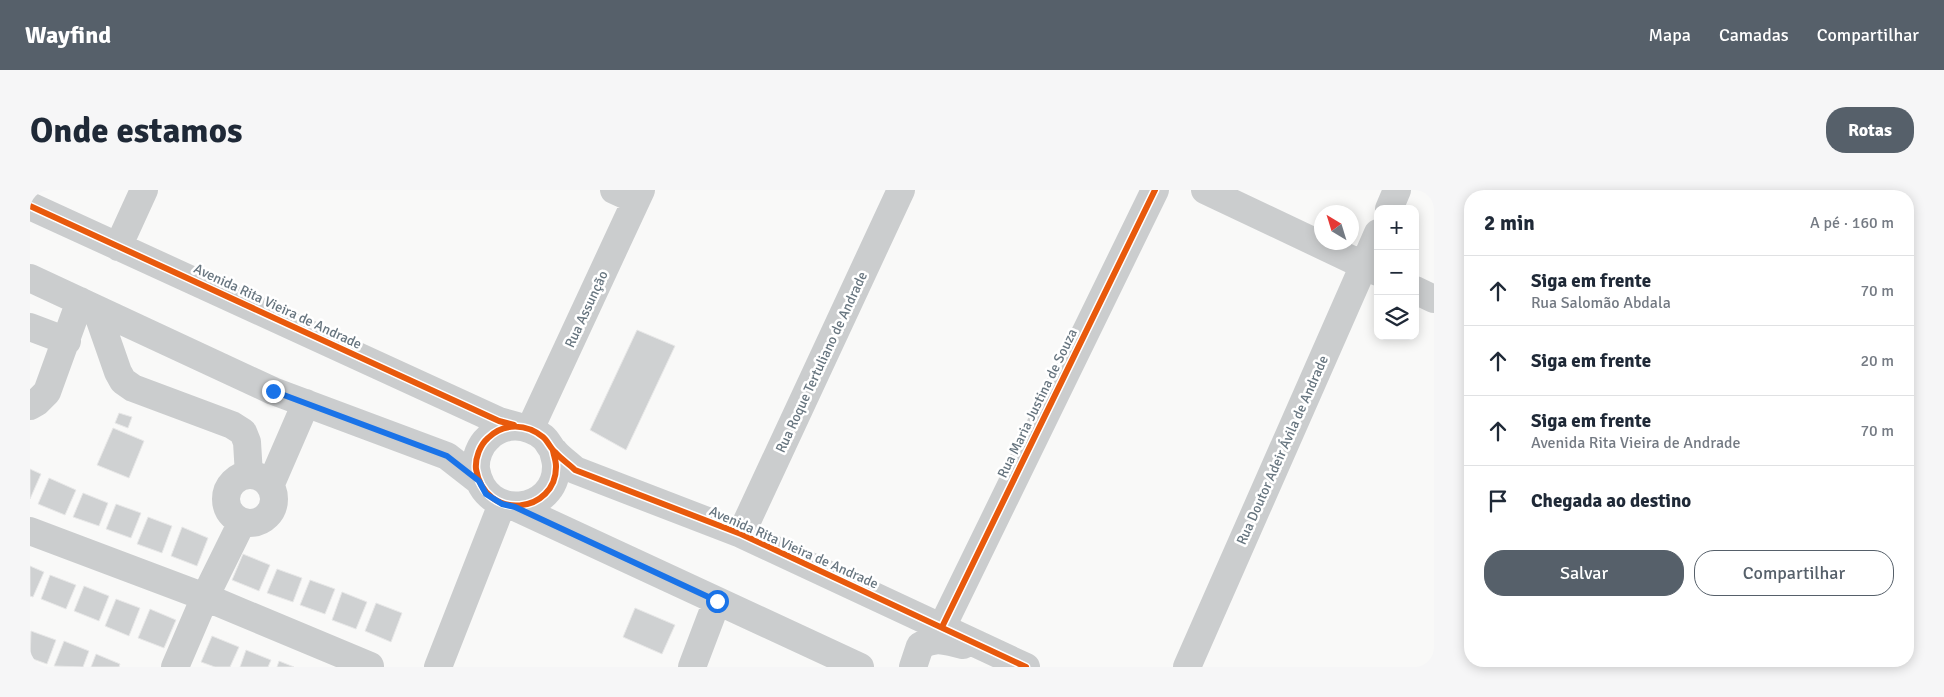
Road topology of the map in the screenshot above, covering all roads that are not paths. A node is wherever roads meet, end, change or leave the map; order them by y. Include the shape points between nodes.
1 (144, 190) edge
2 (901, 190) edge
3 (1155, 190) edge
4 (1205, 190) edge
5 (1398, 190) edge
6 (631, 193) edge
7 (1391, 205) edge
8 (30, 206) edge
9 (118, 247) junction
10 (1374, 250) edge
11 (1370, 268) edge
12 (30, 278) edge
13 (1419, 292) edge
14 (1434, 299) edge
15 (88, 305) junction
16 (31, 330) edge
17 (67, 341) junction
18 (306, 403) junction
19 (30, 406) edge
20 (523, 427) junction
21 (553, 451) junction
22 (260, 481) junction
23 (479, 481) junction
24 (509, 505) junction
25 (242, 522) junction
26 (30, 531) edge
27 (741, 534) junction
28 (205, 597) junction
29 (717, 601) junction
30 (942, 627) junction
31 (1016, 662) edge
32 (370, 666) edge
33 (175, 667) edge
34 (438, 667) edge
35 (692, 667) edge
36 (860, 667) edge
37 (913, 667) edge
38 (1187, 667) edge

1 - 9 street
2 - 27 street, Rua Roque Tertuliano de Andrade
3 - 30 street, Rua Maria Justina de Souza
4 - 11 street
5 - 7 street
6 - 20 street, Rua Assunção
8 - 9 street, Avenida Rita Vieira de Andrade
9 - 20 street, Avenida Rita Vieira de Andrade via 499,421
10 - 11 street, Rua Doutor Adeir Ávila de Andrade
11 - 38 street, Rua Doutor Adeir Ávila de Andrade
12 - 15 street
13 - 14 street
15 - 17 street
15 - 18 street via 273,391
15 - 22 street via 123,381 133,388 243,432
16 - 17 street
17 - 19 street via 47,392
18 - 22 street
18 - 23 street via 447,456
20 - 21 street via 545,438
20 - 23 street via 501,429 488,438 479,450 476,466
21 - 24 street via 556,467 553,482 544,495 531,504
21 - 27 street, Avenida Rita Vieira de Andrade via 575,470
22 - 25 street via 274,494 271,511 259,522
22 - 25 street via 233,481 226,496 229,512
23 - 24 street via 486,494
24 - 29 street
24 - 34 street
25 - 28 street
26 - 28 street
27 - 30 street, Avenida Rita Vieira de Andrade
28 - 32 street
28 - 33 street
29 - 35 street
29 - 36 street
30 - 31 street, Avenida Rita Vieira de Andrade
31 - 37 street via 936,639 920,646

